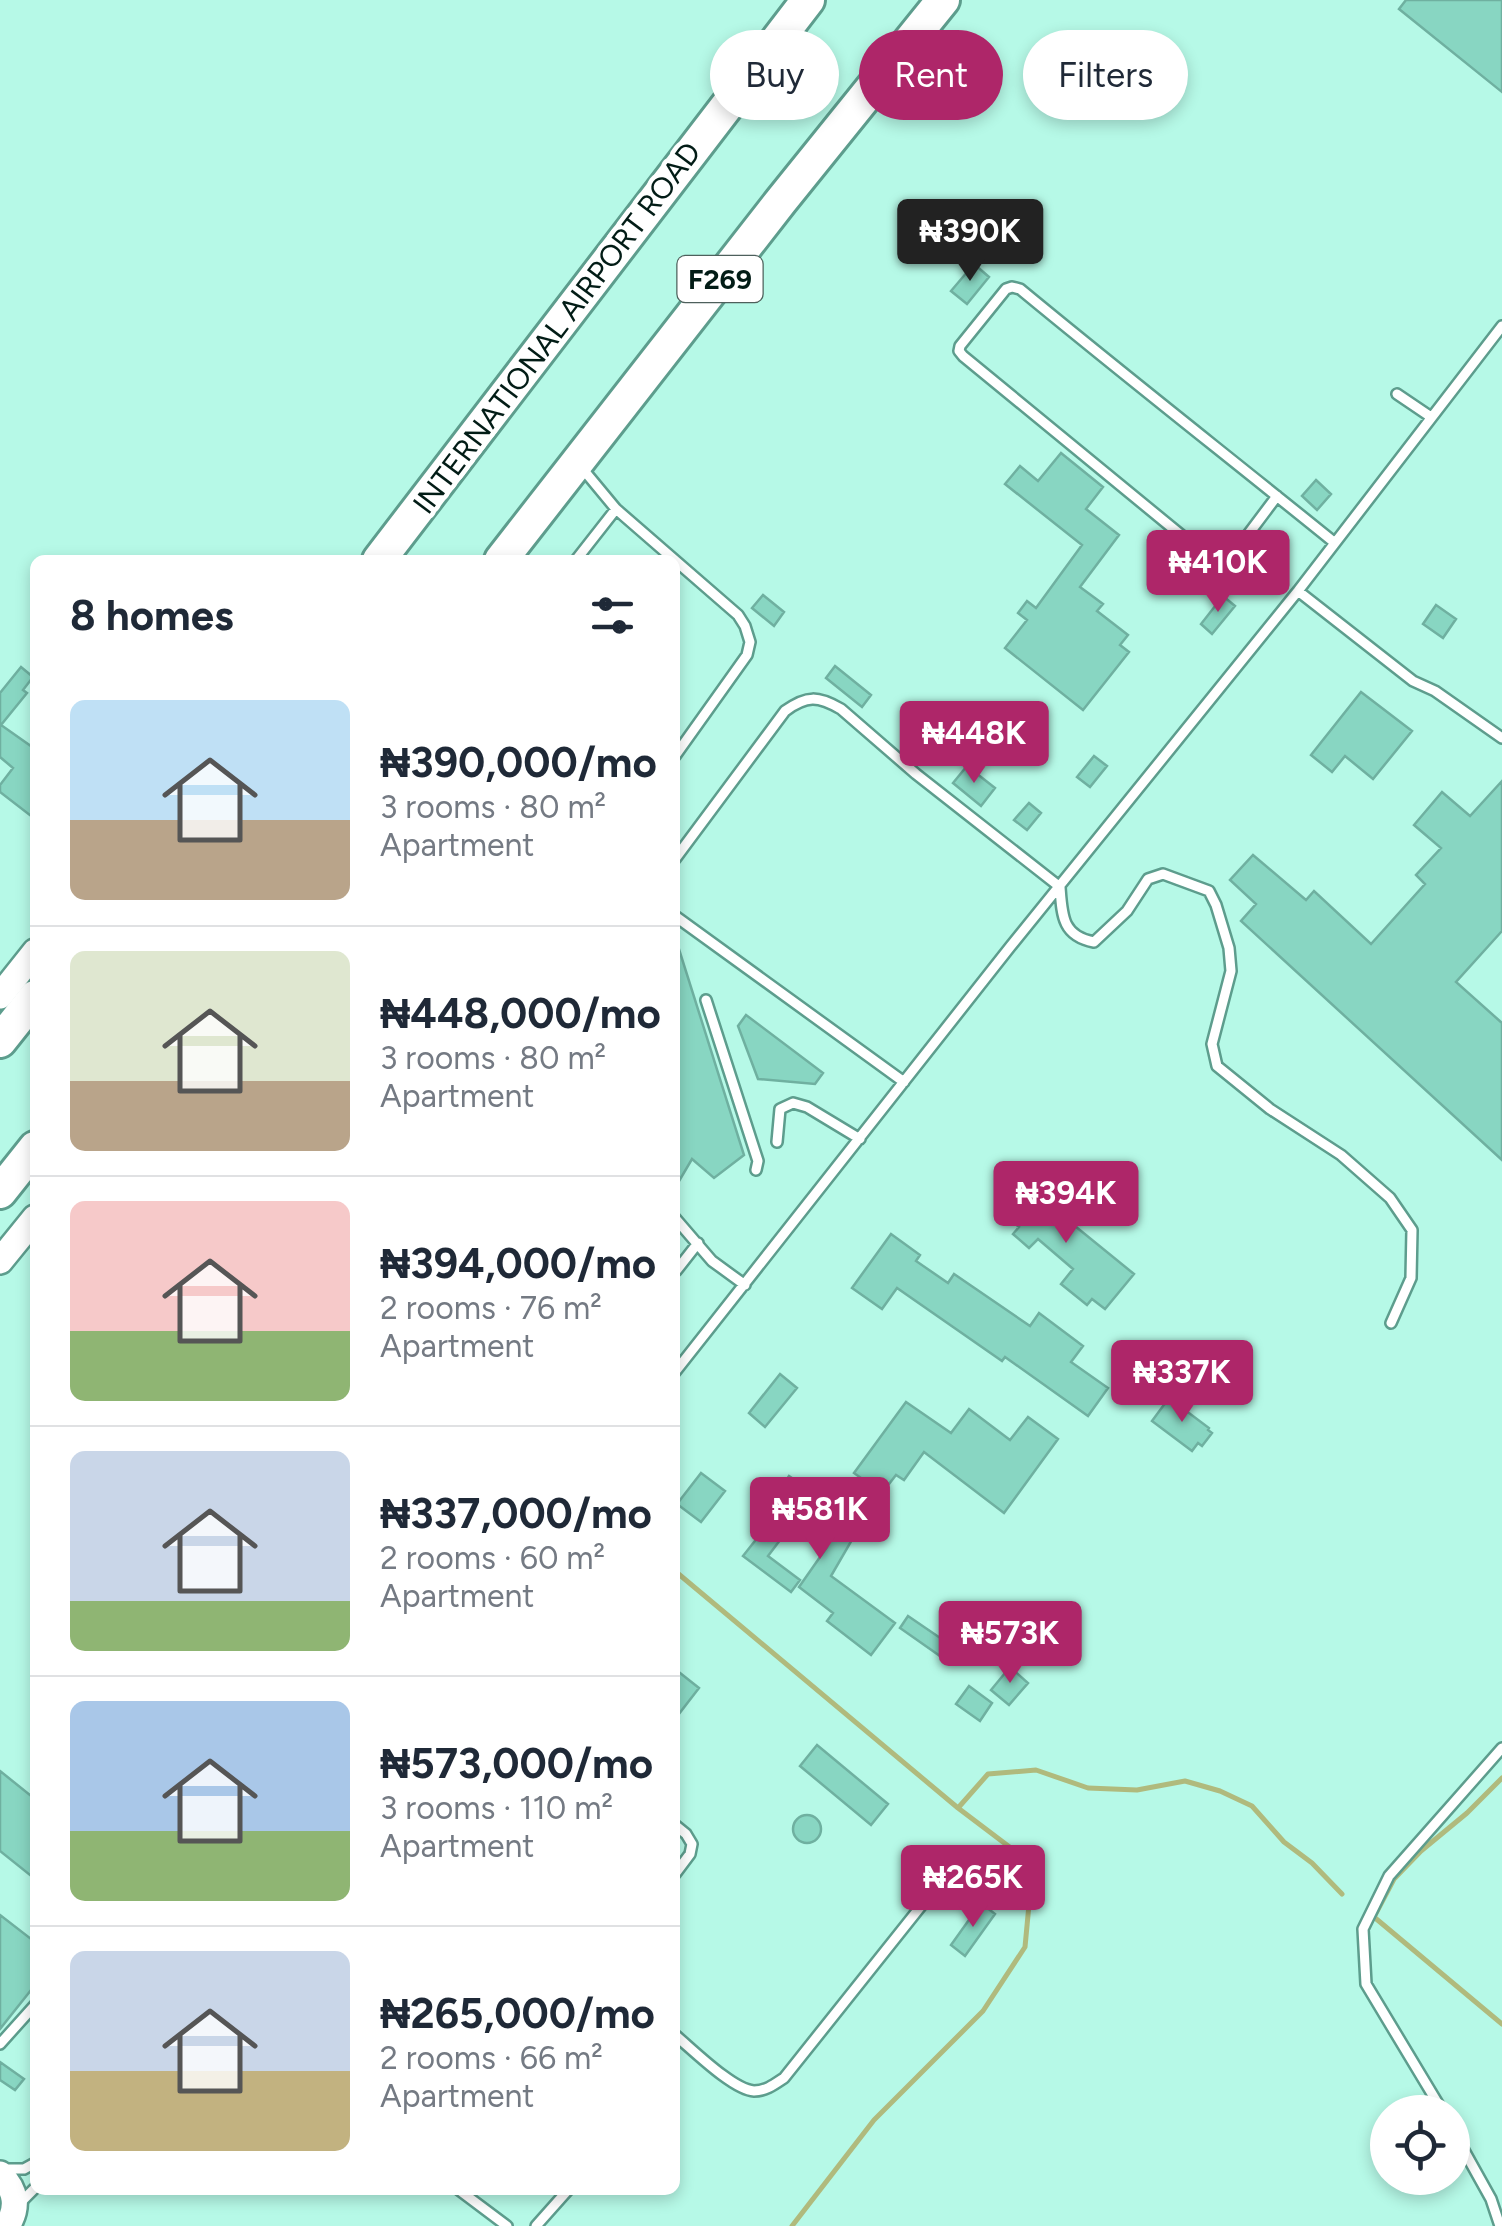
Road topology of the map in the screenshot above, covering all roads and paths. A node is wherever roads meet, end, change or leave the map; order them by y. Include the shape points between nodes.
1 (808, 0) edge
2 (942, 0) edge
3 (1502, 326) edge
4 (1397, 394) dead end
5 (1431, 417) junction
6 (576, 462) junction
7 (1278, 496) junction
8 (616, 509) junction
9 (1335, 543) junction
10 (384, 555) edge
11 (505, 555) edge
12 (580, 555) edge
13 (669, 555) edge
14 (680, 565) edge
15 (684, 568) junction
16 (680, 573) edge
17 (1298, 591) junction
18 (1502, 738) edge
19 (680, 749) edge
20 (680, 853) edge
21 (1060, 886) junction
22 (680, 920) edge
23 (30, 958) edge
24 (0, 996) edge
25 (706, 1000) dead end
26 (30, 1003) edge
27 (0, 1041) edge
28 (904, 1082) junction
29 (860, 1138) junction
30 (777, 1142) dead end
31 (30, 1154) edge
32 (756, 1170) dead end
33 (0, 1192) edge
34 (680, 1223) edge
35 (30, 1224) edge
36 (698, 1243) junction
37 (0, 1261) edge
38 (680, 1265) edge
39 (745, 1284) junction
40 (1391, 1323) dead end
41 (680, 1366) edge
42 (1502, 1748) edge
43 (680, 1829) edge
44 (680, 1867) edge
45 (940, 1881) dead end
46 (30, 2011) edge
47 (680, 2039) edge
48 (0, 2044) edge
49 (1432, 2095) edge
50 (1470, 2161) edge
51 (30, 2165) edge
52 (0, 2172) edge
53 (30, 2194) edge
54 (466, 2195) edge
55 (564, 2195) edge
56 (11, 2216) edge
57 (507, 2226) edge
58 (536, 2226) edge
59 (1500, 2226) edge

1 - 10 highway, INTERNATIONAL AIRPORT ROAD
2 - 6 highway, F269
3 - 5 lane
4 - 5 lane
5 - 9 lane
6 - 8 lane
6 - 11 highway, F269
7 - 7 lane via 1229,560 1210,558 962,356 960,346 1012,286
7 - 9 lane
8 - 12 lane
8 - 13 lane
9 - 17 lane
14 - 15 lane
15 - 16 lane
15 - 19 lane via 738,616 750,642
17 - 18 lane via 1413,681
17 - 21 lane
20 - 21 lane via 785,711 813,698 841,709
21 - 28 lane
21 - 40 lane via 1069,930 1094,942 1127,911 1148,878 1162,874 1209,891 1230,970 1212,1044 1217,1066 1341,1155 1390,1198 1412,1230 1411,1278
22 - 28 lane
23 - 24 main road
25 - 32 lane
26 - 27 highway
28 - 29 lane
29 - 30 lane via 793,1103 780,1109
29 - 39 lane
31 - 33 highway
34 - 36 lane
35 - 37 main road
36 - 38 lane
36 - 39 lane
39 - 41 lane
42 - 49 lane via 1389,1876 1363,1929 1366,1984
43 - 44 lane via 692,1844
45 - 47 lane via 784,2078 769,2088 737,2085
46 - 48 lane
50 - 59 lane
51 - 52 lane
52 - 56 main road via 14,2195
53 - 56 lane
54 - 57 lane
55 - 58 lane

